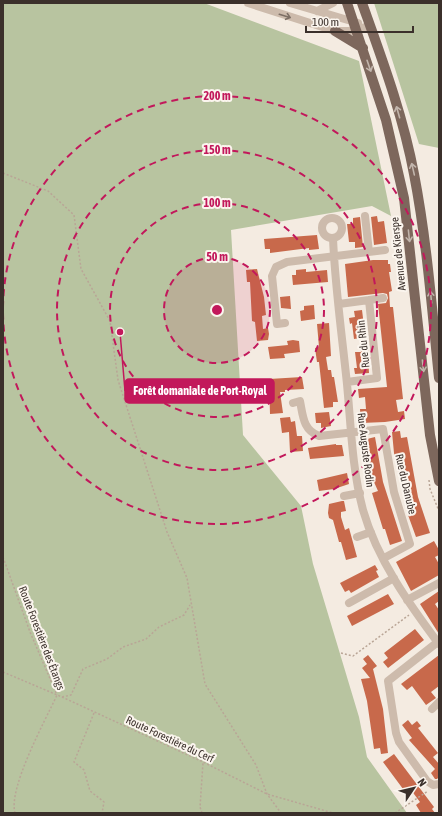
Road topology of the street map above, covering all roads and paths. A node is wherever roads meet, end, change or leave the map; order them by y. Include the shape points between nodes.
1 (248, 3) edge
2 (290, 3) edge
3 (333, 3) edge
4 (348, 3) edge
5 (362, 3) edge
6 (317, 12) junction
7 (355, 25) junction
8 (370, 26) junction
9 (335, 31) junction
10 (363, 48) junction
11 (3, 173) edge
12 (365, 216) dead end
13 (333, 238) dead end
14 (385, 250) dead end
15 (369, 252) junction
16 (334, 256) junction
17 (384, 298) dead end
18 (370, 300) junction
19 (339, 304) junction
20 (285, 323) dead end
21 (439, 378) edge
22 (347, 382) junction
23 (293, 403) dead end
24 (352, 433) junction
25 (439, 481) edge
26 (360, 493) junction
27 (344, 496) dead end
28 (371, 532) junction
29 (357, 537) dead end
30 (3, 557) edge
31 (384, 558) junction
32 (394, 578) junction
33 (439, 583) edge
34 (407, 600) junction
35 (349, 603) dead end
36 (190, 605) junction
37 (414, 612) junction
38 (438, 643) edge
39 (341, 653) dead end
40 (3, 672) edge
41 (57, 695) junction
42 (62, 697) junction
43 (439, 702) edge
44 (432, 709) dead end
45 (94, 713) junction
46 (203, 762) junction
47 (436, 784) edge
48 (267, 794) junction
49 (15, 813) edge
50 (102, 813) edge
51 (202, 813) edge
52 (281, 813) edge
53 (334, 813) edge
54 (395, 813) edge

1 -> 9 street
2 - 6 street
3 - 6 street
4 - 7 main road, Avenue de Kierspe
5 - 8 main road
6 - 7 street
7 - 8 street
7 - 9 street
7 - 10 main road, Avenue de Kierspe
21 -> 8 main road via 414,173 391,85
9 - 10 main road
10 -> 25 main road, Avenue de Kierspe via 386,120 404,198 430,435
11 - 36 path via 48,191 74,215 81,269 110,322 118,380 167,532 187,578
12 - 15 street
13 - 16 street, Rue Auguste Rodin
14 - 15 street
15 - 16 street
16 - 19 street, Rue Auguste Rodin
16 - 20 street via 287,262 276,267 272,276 277,324
17 - 18 street
18 - 19 street
18 - 22 street, Rue du Rhin via 377,378
19 - 22 street, Rue Auguste Rodin
22 - 24 street, Rue Auguste Rodin
23 - 24 street via 300,402 305,424 312,433 319,436
24 - 26 street, Rue Auguste Rodin via 355,471
24 - 31 street, Rue du Danube via 383,429 394,492 410,544
26 - 27 street
26 - 28 street, Rue Auguste Rodin
28 - 29 street
28 - 31 street, Rue Auguste Rodin
30 - 41 path, Route Forestière des Étangs via 30,632
31 - 32 street, Rue Auguste Rodin
32 - 34 street, Rue Auguste Rodin
32 - 35 street
33 - 34 street
34 - 37 street, Rue Auguste Rodin
36 - 42 path via 184,615 159,627 146,639 123,647 107,659 83,669 71,694
36 - 48 path via 205,684 256,765
37 - 38 street, Rue Auguste Rodin
37 - 39 path via 353,656
38 - 47 street via 388,681 399,742 427,782
40 - 41 path, Route Forestière du Cerf
41 - 42 path, Route Forestière du Cerf
41 - 49 path, Route Forestière des Étangs via 16,788 13,805
42 - 45 path, Route Forestière du Cerf
43 - 44 street
45 - 46 path, Route Forestière du Cerf
45 - 50 path via 74,762 84,770 90,791 104,802
46 - 48 path, Route Forestière du Cerf
46 - 51 path via 200,807
47 - 54 path
48 - 52 path
48 - 53 path, Route Forestière du Cerf

